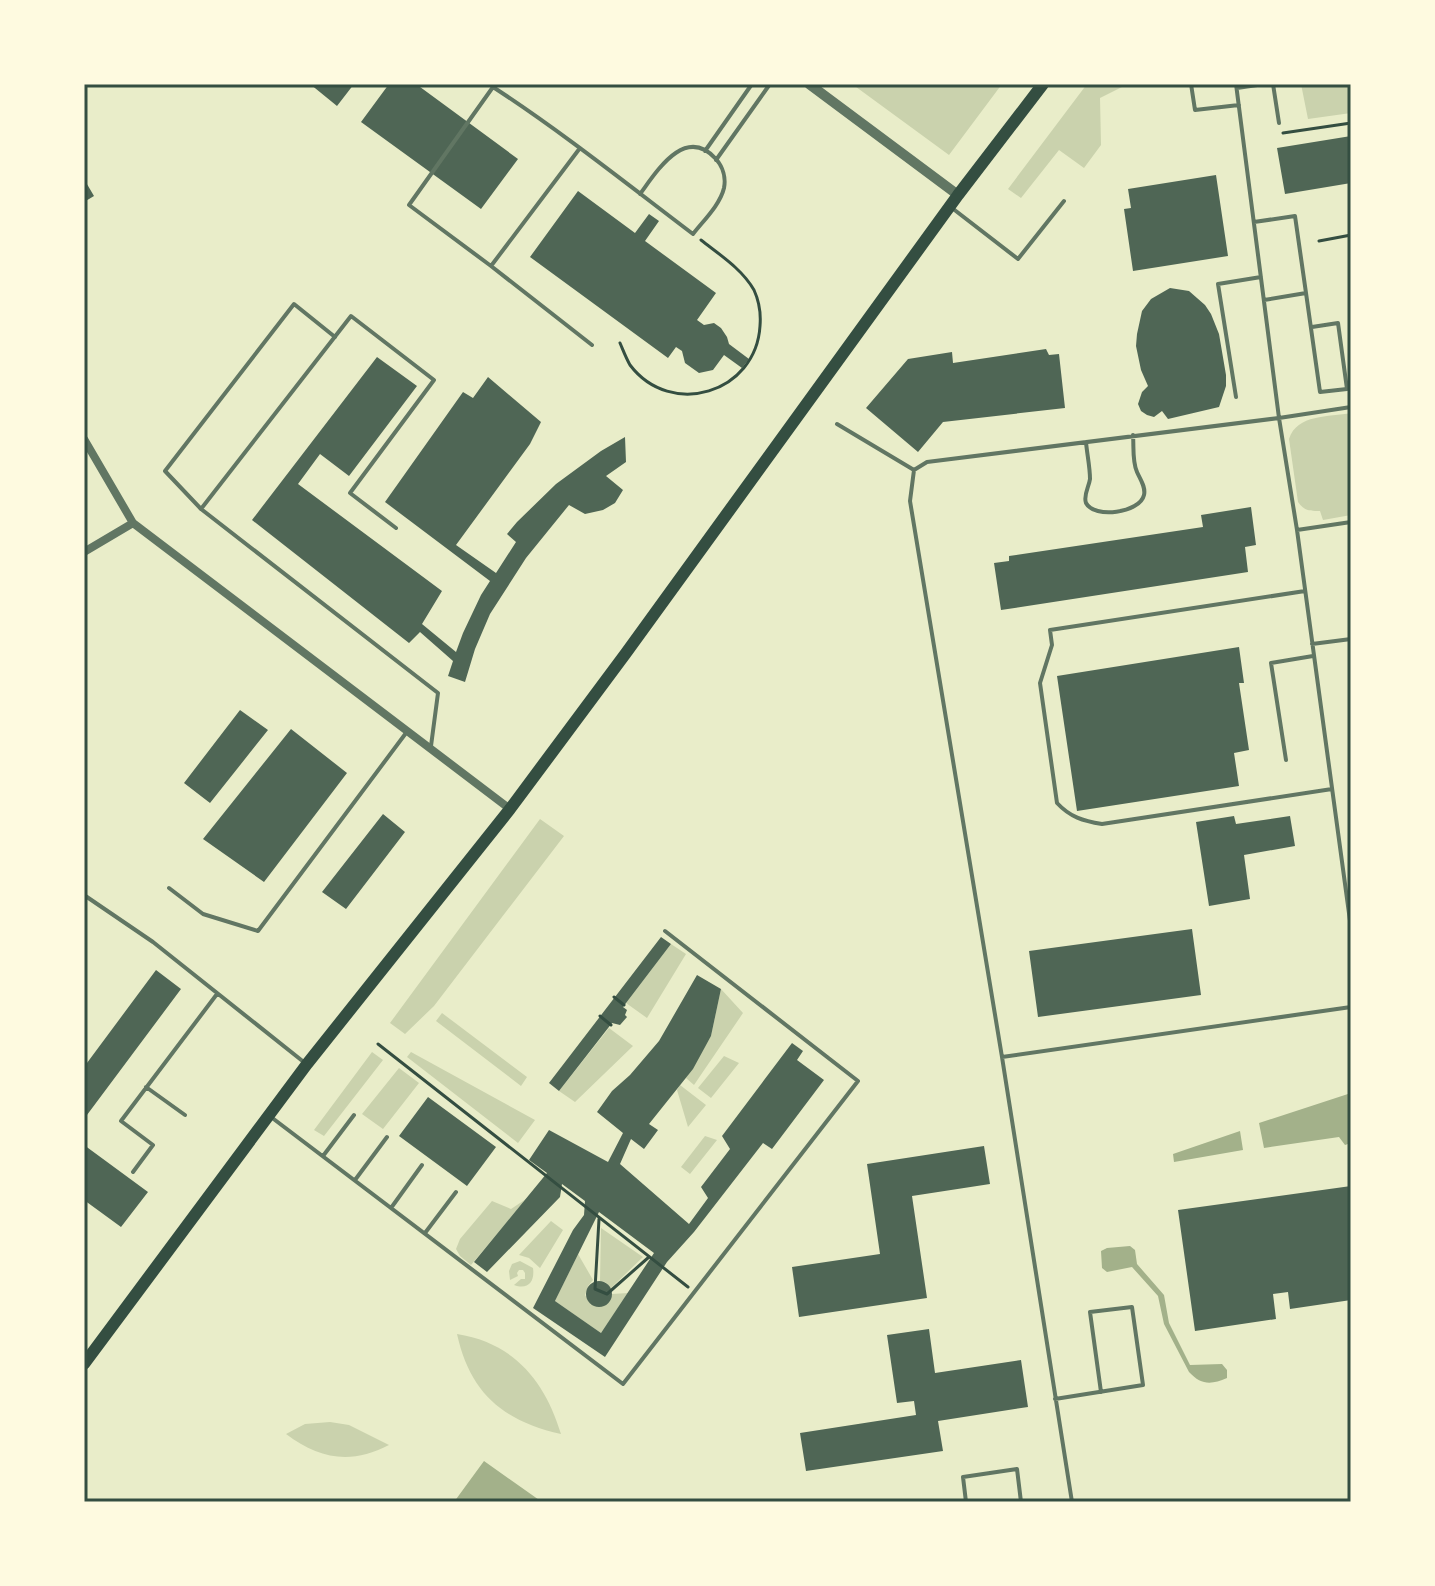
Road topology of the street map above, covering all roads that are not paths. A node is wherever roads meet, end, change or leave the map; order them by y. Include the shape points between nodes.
1 (752, 84) edge
2 (770, 84) edge
3 (809, 84) edge
4 (1043, 84) edge
5 (1191, 84) edge
6 (1264, 84) edge
7 (1273, 84) edge
8 (1237, 86) edge
9 (1239, 105) junction
10 (1279, 123) road end
11 (580, 148) junction
12 (705, 151) junction
13 (716, 160) junction
14 (640, 194) junction
15 (958, 195) junction
16 (1064, 201) dead end
17 (950, 207) junction
18 (1254, 222) junction
19 (491, 266) junction
20 (1261, 277) junction
21 (1306, 293) junction
22 (1264, 300) junction
23 (1312, 327) junction
24 (335, 337) junction
25 (592, 345) dead end
26 (1236, 397) dead end
27 (1351, 407) edge
28 (1279, 418) junction
29 (837, 424) dead end
30 (1133, 435) junction
31 (84, 439) edge
32 (1086, 442) junction
33 (914, 470) junction
34 (201, 509) junction
35 (1351, 522) edge
36 (133, 523) junction
37 (396, 528) dead end
38 (1297, 530) junction
39 (84, 552) edge
40 (1305, 591) junction
41 (1351, 639) edge
42 (1312, 644) junction
43 (1313, 656) junction
44 (407, 731) junction
45 (430, 748) junction
46 (1286, 760) dead end
47 (1332, 789) junction
48 (510, 809) junction
49 (169, 888) dead end
50 (84, 895) edge
51 (1351, 928) edge
52 (665, 931) dead end
53 (217, 994) junction
54 (1351, 1007) edge
55 (1002, 1057) junction
56 (307, 1064) junction
57 (146, 1087) junction
58 (185, 1115) dead end
59 (269, 1115) junction
60 (354, 1115) dead end
61 (387, 1137) dead end
62 (323, 1156) junction
63 (422, 1165) dead end
64 (133, 1172) dead end
65 (355, 1180) junction
66 (456, 1192) dead end
67 (391, 1208) junction
68 (425, 1233) junction
69 (84, 1364) edge
70 (1101, 1392) junction
71 (1055, 1399) junction
72 (966, 1502) edge
73 (1021, 1502) edge
74 (1072, 1502) edge

1 - 12 lane
2 - 13 lane
3 - 15 street
4 - 15 main road
5 - 9 lane via 1195,110
6 - 8 lane
7 - 10 lane
8 - 9 lane
9 - 18 lane
11 - 14 lane
11 - 19 lane
11 - 19 lane via 493,87 409,205
12 - 13 lane
12 - 14 lane via 673,153
13 - 14 lane via 724,176 721,197 693,234
15 - 17 main road
16 - 17 lane via 1018,259
17 - 48 main road
18 - 20 lane
18 - 21 lane via 1295,216
19 - 25 lane
20 - 22 lane
20 - 26 lane via 1218,284
21 - 22 lane
21 - 23 lane
22 - 28 lane
23 - 23 lane via 1320,392 1347,389 1338,323
24 - 34 lane
24 - 34 lane via 294,304 285,315 165,471
24 - 37 lane via 351,316 434,380 350,493
27 - 28 lane
28 - 30 lane
28 - 38 lane
29 - 33 lane
30 - 32 lane
30 - 32 lane via 1134,465 1144,497 1119,511 1092,510 1086,502
31 - 36 street
32 - 33 lane via 927,462
33 - 55 lane via 910,501
34 - 45 lane via 438,693
35 - 38 lane
36 - 39 street
36 - 44 street
38 - 40 lane
40 - 42 lane
40 - 47 lane via 1050,630 1052,645 1040,683 1044,713 1057,803 1082,821 1102,824
41 - 42 lane
42 - 43 lane
43 - 46 lane via 1271,663
43 - 47 lane
44 - 45 street
44 - 49 lane via 258,931 203,914
45 - 48 street
47 - 51 lane
48 - 56 main road
50 - 53 lane
52 - 68 lane via 858,1081 623,1384
53 - 56 lane
53 - 57 lane
54 - 55 lane
55 - 71 lane
56 - 59 main road
57 - 58 lane
57 - 64 lane via 121,1121 153,1145
59 - 62 lane
59 - 69 main road
60 - 62 lane
61 - 65 lane
62 - 65 lane
63 - 67 lane
65 - 67 lane
66 - 68 lane
67 - 68 lane
70 - 70 lane via 1143,1385 1132,1307 1090,1312
70 - 71 lane
71 - 74 lane
72 - 73 lane via 963,1477 1017,1469

